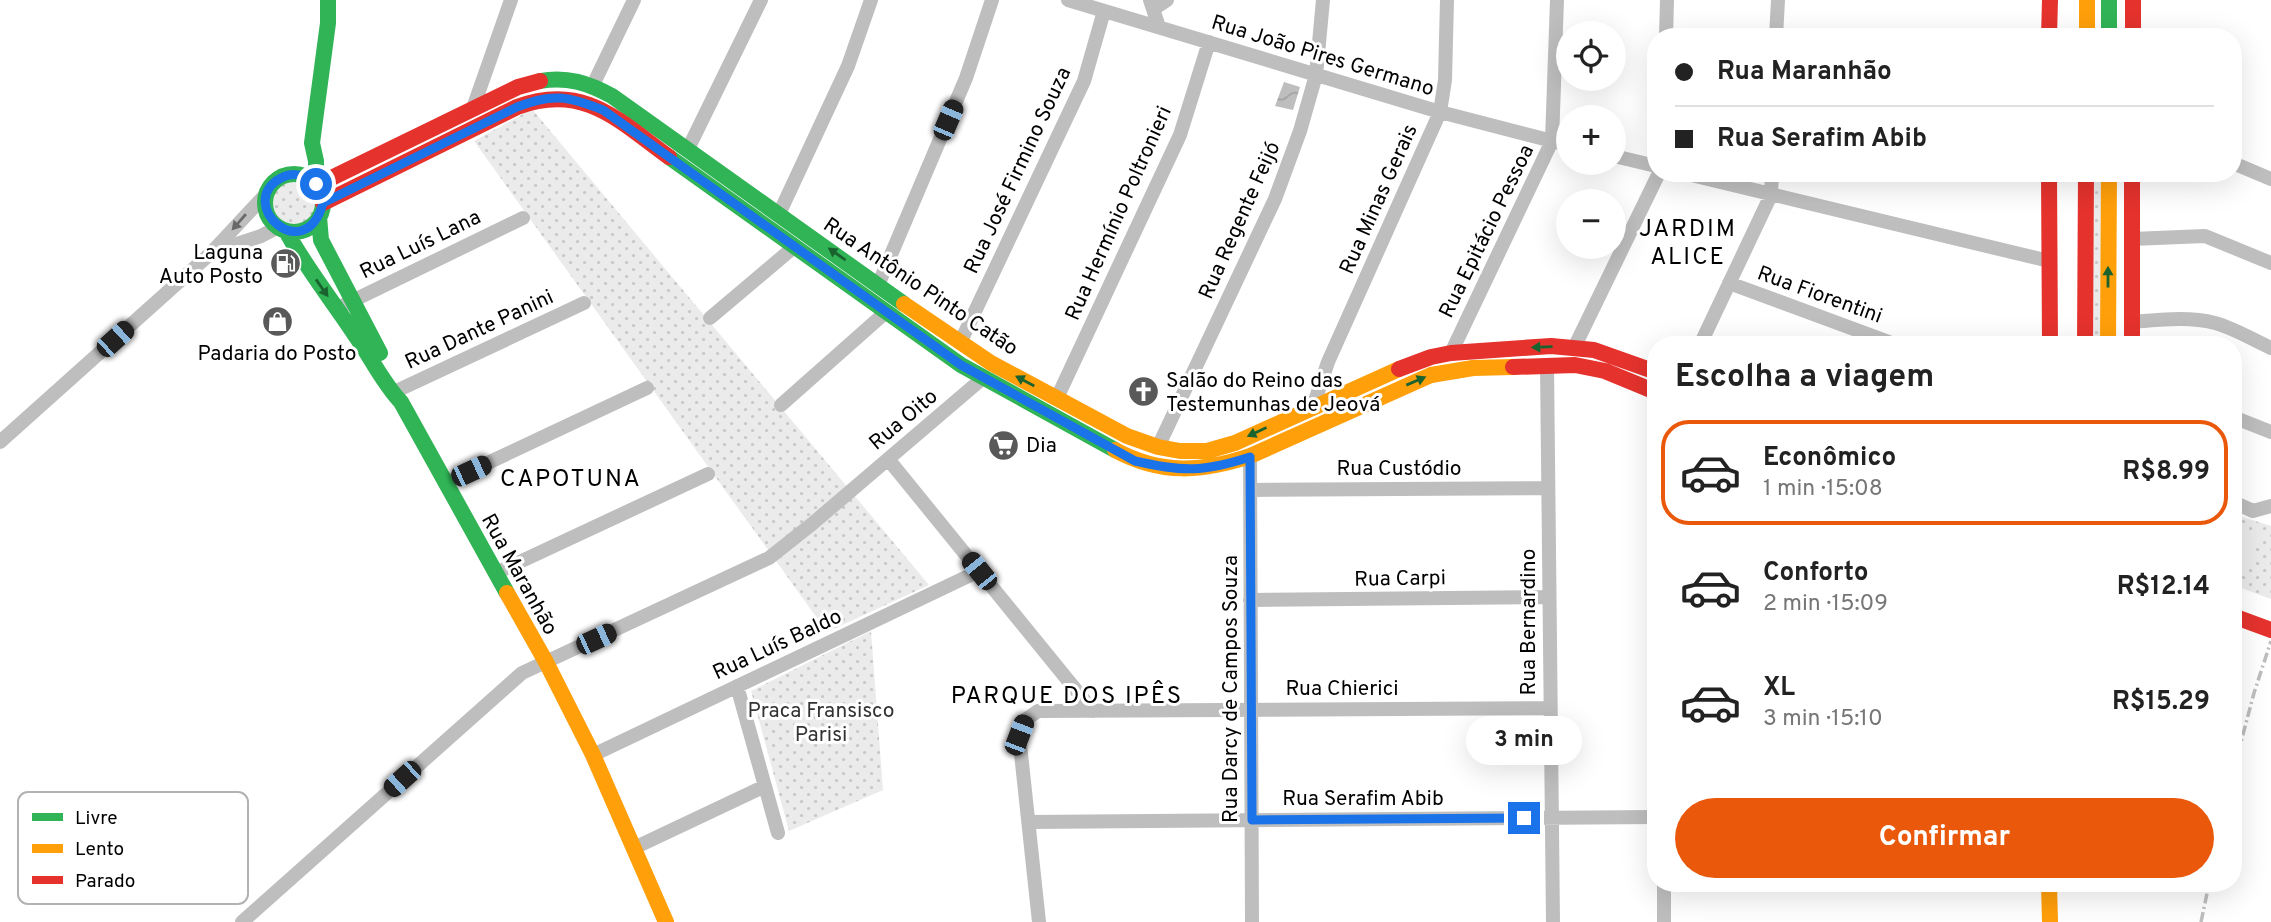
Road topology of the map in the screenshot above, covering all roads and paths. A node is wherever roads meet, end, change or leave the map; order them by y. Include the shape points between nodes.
1 (328, 0) edge
2 (511, 0) edge
3 (634, 0) edge
4 (761, 0) edge
5 (871, 0) edge
6 (992, 0) edge
7 (1068, 0) edge
8 (1167, 0) edge
9 (1323, 0) edge
10 (1447, 0) edge
11 (1557, 0) edge
12 (1667, 0) edge
13 (1778, 0) edge
14 (2050, 0) edge
15 (2087, 0) edge
16 (2109, 0) edge
17 (2133, 0) edge
18 (1152, 4) edge
19 (1104, 11) junction
20 (1158, 27) junction
21 (1666, 28) edge
22 (1776, 28) edge
23 (2049, 28) edge
24 (2087, 28) edge
25 (2109, 28) edge
26 (2133, 28) edge
27 (1209, 42) junction
28 (1316, 75) junction
29 (593, 85) junction
30 (473, 108) junction
31 (1440, 112) junction
32 (1552, 141) junction
33 (1556, 142) edge
34 (312, 143) junction
35 (688, 149) junction
36 (664, 154) junction
37 (1626, 159) edge
38 (1647, 164) edge
39 (2242, 167) edge
40 (284, 176) junction
41 (2271, 179) edge
42 (1655, 182) edge
43 (1719, 182) edge
44 (1772, 182) edge
45 (2049, 182) edge
46 (2086, 182) edge
47 (2109, 182) edge
48 (2132, 182) edge
49 (316, 184) junction
50 (268, 192) junction
51 (1771, 195) junction
52 (321, 210) junction
53 (779, 214) junction
54 (523, 218) dead end
55 (282, 229) junction
56 (2132, 239) junction
57 (794, 247) junction
58 (211, 253) junction
59 (2049, 261) junction
60 (2271, 263) edge
61 (878, 283) junction
62 (1729, 283) junction
63 (866, 298) junction
64 (352, 300) junction
65 (584, 303) dead end
66 (337, 309) junction
67 (886, 312) junction
68 (710, 318) dead end
69 (2132, 322) junction
70 (1704, 336) edge
71 (1873, 336) edge
72 (2050, 336) edge
73 (2085, 336) edge
74 (2108, 336) edge
75 (2132, 336) edge
76 (960, 343) junction
77 (1574, 348) junction
78 (2271, 348) edge
79 (1451, 353) junction
80 (1547, 365) junction
81 (1647, 369) edge
82 (983, 379) junction
83 (647, 388) dead end
84 (1647, 388) edge
85 (397, 395) junction
86 (1057, 398) junction
87 (1023, 400) junction
88 (781, 405) dead end
89 (1313, 407) junction
90 (2242, 421) edge
91 (1316, 426) junction
92 (2271, 432) edge
93 (0, 442) edge
94 (1158, 447) junction
95 (1250, 457) junction
96 (888, 459) junction
97 (708, 474) dead end
98 (445, 483) junction
99 (1548, 488) junction
100 (1250, 490) junction
101 (2242, 506) edge
102 (2271, 506) edge
103 (979, 571) junction
104 (496, 573) junction
105 (1549, 597) junction
106 (1250, 600) junction
107 (2242, 608) edge
108 (2242, 616) edge
109 (2261, 617) edge
110 (2271, 629) edge
111 (546, 662) junction
112 (737, 686) junction
113 (1550, 708) junction
114 (1252, 709) junction
115 (1093, 711) junction
116 (593, 755) junction
117 (765, 786) junction
118 (1647, 817) edge
119 (1552, 818) junction
120 (1252, 820) junction
121 (1028, 822) junction
122 (778, 833) dead end
123 (634, 848) junction
124 (1664, 892) edge
125 (2049, 892) edge
126 (242, 922) edge
127 (666, 922) edge
128 (1040, 922) edge
129 (1252, 922) edge
130 (1553, 922) edge
131 (1664, 922) edge
132 (2050, 922) edge

1 - 34 main road, Rua Maranhão
2 - 30 street
3 - 29 street
4 - 35 street
5 - 53 street via 848,66
6 - 61 street via 966,78
7 - 19 street, Rua João Pires Germano
8 - 18 street
9 - 28 street, Rua Regente Feijó
10 - 31 street, Rua Minas Gerais
11 - 32 street, Rua Epitácio Pessoa
12 - 21 street
13 - 22 street
14 - 23 main road
15 - 24 main road
16 - 25 main road
17 - 26 main road
18 - 20 street
19 - 20 street, Rua João Pires Germano
19 - 76 street, Rua José Firmino Souza via 1084,81
20 - 27 street, Rua João Pires Germano
27 - 28 street, Rua João Pires Germano
27 - 86 street, Rua Hermínio Poltronieri via 1180,135
28 - 31 street, Rua João Pires Germano
28 - 94 street, Rua Regente Feijó via 1275,199
29 - 30 main road, Rua Antônio Pinto Catão via 571,78 545,79
29 - 35 main road, Rua Antônio Pinto Catão
30 - 49 main road, Rua Antônio Pinto Catão
31 - 32 street, Rua João Pires Germano
31 - 89 street, Rua Minas Gerais via 1328,362
32 - 33 street, Rua João Pires Germano
32 - 79 street, Rua Epitácio Pessoa
34 - 40 main road
34 - 49 main road, Rua Maranhão
35 - 36 main road via 678,157
35 - 53 main road, Rua Antônio Pinto Catão
36 - 52 main road, Rua Antônio Pinto Catão via 603,110 579,100 539,98
36 - 57 main road, Rua Antônio Pinto Catão
37 - 38 street
39 - 41 street
40 - 49 main road via 307,177
40 - 50 main road
42 - 77 street
43 - 51 street
44 - 51 street
45 - 59 main road
46 - 73 main road
74 -> 47 main road
48 - 56 main road
49 - 52 main road, Rua Maranhão
50 - 55 main road, Rua Maranhão via 267,211
50 -> 58 street
51 - 59 street
51 - 62 street
52 - 55 main road via 313,225 303,230
52 - 64 main road, Rua Maranhão via 321,240
61 -> 53 main road, Rua Antônio Pinto Catão
54 - 64 street, Rua Luís Lana
55 - 58 street
55 -> 66 main road, Rua Maranhão
56 - 60 street via 2205,236
56 - 69 main road
57 - 63 main road, Rua Antônio Pinto Catão
57 - 68 street
58 - 93 street
59 - 72 main road
61 - 63 main road
61 - 76 main road, Rua Antônio Pinto Catão
62 - 70 street
62 - 71 street, Rua Fiorentini
63 - 67 main road, Rua Antônio Pinto Catão
64 - 66 street, Rua Luís Lana
64 - 85 main road, Rua Maranhão
65 - 85 street, Rua Dante Panini
66 - 85 main road, Rua Maranhão
67 - 82 main road, Rua Antônio Pinto Catão
67 - 88 street
69 - 75 main road
69 - 78 street via 2217,323
86 -> 76 main road, Rua Antônio Pinto Catão
77 -> 79 main road, Rua Antônio Pinto Catão
77 - 81 main road, Rua Antônio Pinto Catão via 1594,350
79 - 89 main road, Rua Antônio Pinto Catão via 1382,375
80 - 84 main road, Rua Antônio Pinto Catão via 1605,371
91 -> 80 main road, Rua Antônio Pinto Catão via 1431,375
80 - 99 street, Rua Bernardino
82 - 87 main road, Rua Antônio Pinto Catão
82 - 96 street, Rua Oito
83 - 98 street
85 - 98 main road, Rua Maranhão
86 - 87 main road via 1051,405
86 - 94 main road, Rua Antônio Pinto Catão
87 - 95 main road, Rua Antônio Pinto Catão via 1135,461 1192,470
89 - 91 main road
89 -> 94 main road, Rua Antônio Pinto Catão via 1207,451
90 - 92 street
91 - 95 main road, Rua Antônio Pinto Catão
95 - 100 street, Rua Darcy de Campos Souza
96 - 103 street
96 - 111 street, Rua Oito via 769,558
97 - 104 street
98 - 104 main road, Rua Maranhão
99 - 100 street, Rua Custódio
99 - 105 street, Rua Bernardino
100 - 106 street, Rua Darcy de Campos Souza
101 - 102 street via 2253,510
103 - 112 street, Rua Luís Baldo
103 - 115 street
104 - 111 main road, Rua Maranhão
105 - 106 street, Rua Carpi
105 - 113 street, Rua Bernardino
106 - 114 street, Rua Darcy de Campos Souza
107 - 109 main road
108 - 109 main road
109 - 110 main road
111 - 116 main road, Rua Maranhão
111 - 126 street, Rua Oito via 522,673
112 - 116 street, Rua Luís Baldo
112 - 117 street
113 - 114 street, Rua Chierici
113 - 119 street, Rua Bernardino
114 - 115 street, Rua Chierici
114 - 120 street, Rua Darcy de Campos Souza
115 - 121 street, Rua Chierici via 1038,711 1025,720 1019,735
116 - 123 main road, Rua Maranhão
117 - 122 street
117 - 123 street
118 - 119 street, Rua Serafim Abib
119 - 120 street, Rua Serafim Abib
119 - 130 street, Rua Bernardino
120 - 121 street, Rua Serafim Abib
120 - 129 street, Rua Darcy de Campos Souza
121 - 128 street, Rua Chierici
123 - 127 main road, Rua Maranhão
124 - 131 street
125 - 132 main road

